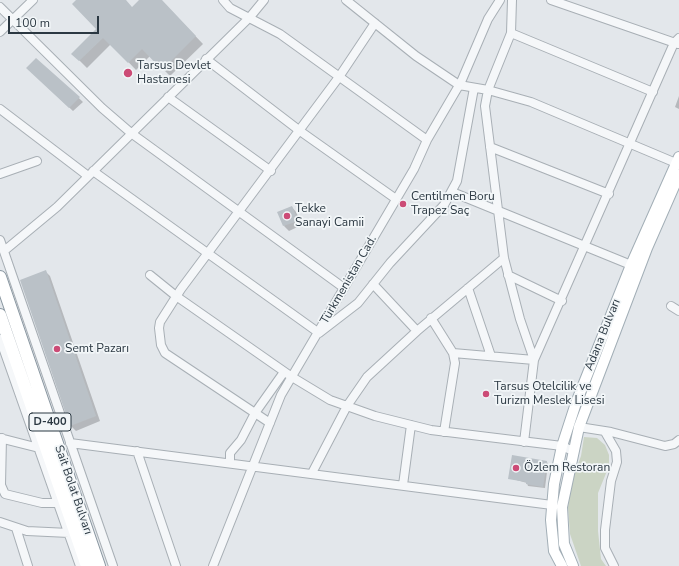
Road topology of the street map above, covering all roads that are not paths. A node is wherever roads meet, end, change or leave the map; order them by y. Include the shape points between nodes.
1 (33, 0) edge
2 (223, 0) edge
3 (264, 0) edge
4 (346, 0) edge
5 (500, 0) edge
6 (512, 0) edge
7 (550, 0) edge
8 (0, 7) edge
9 (250, 17) junction
10 (11, 20) junction
11 (375, 23) junction
12 (0, 32) edge
13 (511, 33) junction
14 (677, 42) edge
15 (206, 59) junction
16 (339, 77) junction
17 (459, 85) junction
18 (474, 88) junction
19 (488, 90) junction
20 (653, 92) junction
21 (168, 97) junction
22 (0, 109) edge
23 (300, 131) junction
24 (131, 133) junction
25 (427, 140) junction
26 (631, 144) junction
27 (490, 147) junction
28 (678, 160) edge
29 (38, 161) dead end
30 (271, 171) junction
31 (91, 173) junction
32 (0, 174) edge
33 (679, 175) edge
34 (452, 192) junction
35 (609, 194) junction
36 (396, 199) junction
37 (497, 209) junction
38 (239, 212) junction
39 (0, 240) edge
40 (585, 248) junction
41 (4, 251) junction
42 (208, 254) junction
43 (504, 258) junction
44 (631, 266) junction
45 (150, 275) dead end
46 (508, 275) junction
47 (0, 277) edge
48 (373, 284) junction
49 (344, 288) junction
50 (468, 288) junction
51 (176, 296) junction
52 (562, 301) junction
53 (671, 306) dead end
54 (679, 311) edge
55 (0, 315) edge
56 (431, 318) junction
57 (417, 331) junction
58 (319, 333) junction
59 (0, 338) edge
60 (453, 353) junction
61 (491, 356) junction
62 (534, 360) junction
63 (284, 372) junction
64 (292, 377) junction
65 (347, 406) junction
66 (255, 413) junction
67 (270, 423) junction
68 (411, 426) junction
69 (578, 427) junction
70 (444, 432) junction
71 (605, 432) junction
72 (1, 438) edge
73 (679, 440) edge
74 (524, 442) junction
75 (70, 443) junction
76 (562, 446) junction
77 (39, 448) junction
78 (136, 451) junction
79 (573, 451) junction
80 (230, 462) junction
81 (253, 465) junction
82 (312, 473) junction
83 (403, 485) junction
84 (58, 503) junction
85 (552, 505) junction
86 (0, 522) edge
87 (16, 528) junction
88 (69, 533) junction
89 (28, 566) edge
90 (80, 566) edge
91 (87, 566) edge
92 (99, 566) edge
93 (113, 566) edge
94 (176, 566) edge
95 (213, 566) edge
96 (562, 566) edge
97 (573, 566) edge
98 (614, 566) edge

1 - 10 street
2 - 9 street via 230,8
3 - 9 street
4 - 11 street
5 - 17 street, Türkmenistan Cad. via 488,19
6 - 13 street
7 - 14 street
8 - 10 street
9 - 15 street
9 - 16 street via 280,34
10 - 12 street
10 - 24 street
11 - 16 street
11 - 17 street via 416,56
13 - 19 street
13 - 20 street
14 - 20 street
15 - 21 street
15 - 23 street
16 - 23 street
16 - 25 street
17 - 18 street
17 - 25 street, Türkmenistan Cad.
18 - 19 street
18 - 34 street via 457,181
19 - 26 street via 531,102
19 - 27 street via 485,106
20 - 26 street
21 - 24 street
21 - 30 street
22 - 31 street
23 - 30 street
23 - 36 street
24 - 31 street
24 - 38 street
25 - 36 street, Türkmenistan Cad.
26 - 28 street
26 - 35 street
27 - 35 street
27 - 37 street
28 - 44 main road, Adana Bulvarı
29 - 32 street
30 - 38 street
31 - 41 street
31 - 42 street
33 - 69 main road, Adana Bulvarı via 647,248
34 - 37 street
34 - 48 street via 444,205
35 - 40 street
36 - 49 street, Türkmenistan Cad.
37 - 40 street
37 - 43 street
38 - 42 street
38 - 49 street
39 - 41 street
40 - 44 street
40 - 52 street
41 - 75 street
42 - 51 street
42 - 58 street
43 - 46 street
43 - 50 street
44 - 76 main road, Adana Bulvarı via 576,403
45 - 51 street
46 - 52 street
46 - 62 street
47 - 92 highway, Sait Bolat Bulvarı / D-400
48 - 57 street
48 - 58 street via 358,303
49 - 58 street, Türkmenistan Cad.
50 - 56 street
50 - 61 street
51 - 63 street
51 - 66 street via 158,328 165,353
52 - 62 street
53 - 54 street
55 - 91 highway, D-400
56 - 57 street
56 - 60 street
57 - 65 street via 367,377
58 - 64 street, Türkmenistan Cad.
59 - 77 street
60 - 61 street
60 - 70 street via 454,369
61 - 62 street
62 - 74 street
63 - 64 street
63 - 66 street
64 - 65 street via 330,400
64 - 67 street, Türkmenistan Cad. via 281,395
65 - 68 street
65 - 82 street
66 - 67 street
66 - 80 street via 241,440 230,453
67 - 81 street, Türkmenistan Cad.
68 - 70 street
68 - 83 street
69 - 71 street
69 - 79 main road, Adana Bulvarı
70 - 74 street
71 - 73 street via 665,446
71 - 98 street via 616,451 617,462 610,488 605,530 605,548
72 - 77 street
72 - 84 street via 1,485 5,494 42,503
74 - 76 street
75 - 78 street
75 - 93 street
76 - 79 street
76 - 85 main road, Adana Bulvarı
77 - 84 street
78 - 80 street
78 - 94 street
79 - 97 main road, Adana Bulvarı via 562,507 564,544
80 - 81 street
81 - 82 street
81 - 95 street, Türkmenistan Cad.
82 - 83 street
83 - 85 street
84 - 88 street
85 - 96 main road, Adana Bulvarı via 554,551
86 - 87 street
87 - 88 street via 44,533
87 - 89 street
88 - 90 street

